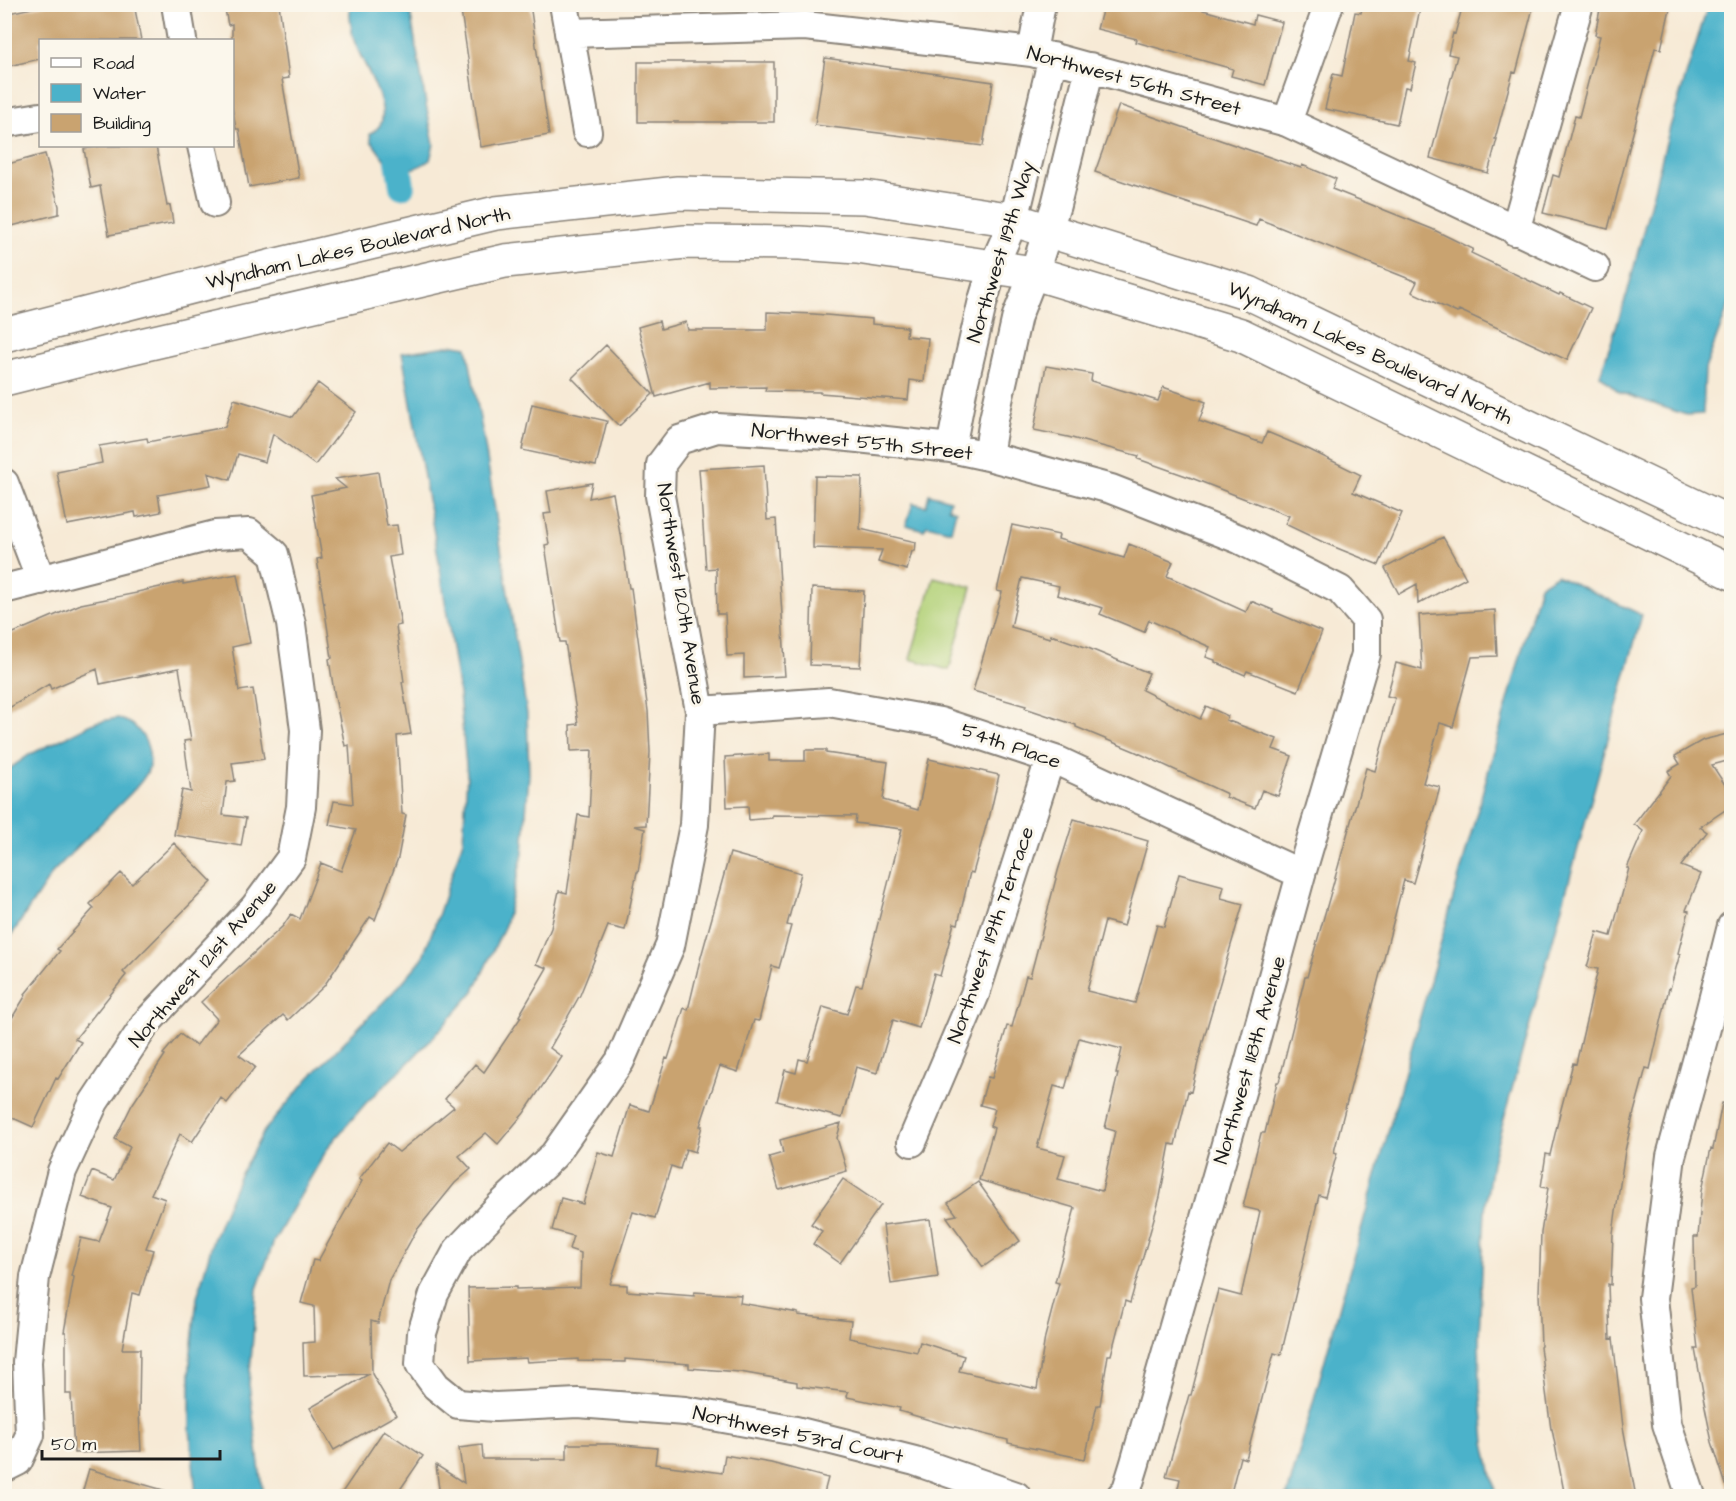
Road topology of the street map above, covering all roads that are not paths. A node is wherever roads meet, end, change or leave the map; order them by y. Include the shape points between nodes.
1 (176, 4) edge
2 (564, 4) edge
3 (1041, 4) edge
4 (1329, 4) edge
5 (1579, 4) edge
6 (805, 15) edge
7 (569, 33) junction
8 (182, 39) edge
9 (1042, 54) junction
10 (1090, 67) junction
11 (39, 117) edge
12 (1287, 122) junction
13 (4, 123) edge
14 (587, 132) dead end
15 (202, 147) edge
16 (215, 203) dead end
17 (1014, 220) junction
18 (1047, 231) junction
19 (1515, 231) junction
20 (993, 267) junction
21 (1595, 267) dead end
22 (1034, 273) junction
23 (4, 335) edge
24 (4, 379) edge
25 (679, 440) joint
26 (951, 448) junction
27 (988, 456) junction
28 (4, 483) edge
29 (1731, 524) edge
30 (1731, 573) edge
31 (41, 580) junction
32 (5, 588) edge
33 (1366, 620) joint
34 (700, 711) junction
35 (1050, 759) junction
36 (1301, 874) junction
37 (1731, 926) edge
38 (912, 1142) dead end
39 (436, 1386) joint
40 (11, 1464) edge
41 (1016, 1497) edge
42 (1121, 1497) edge
43 (1691, 1497) edge

1 - 8 street
2 - 7 street
3 - 9 street, Northwest 119th Way
4 - 12 street
5 - 19 street
6 - 7 street, Northwest 56th Street
6 - 9 street, Northwest 56th Street
7 - 14 street
9 - 10 street, Northwest 56th Street
9 - 17 street, Northwest 119th Way
10 - 12 street, Northwest 56th Street
10 - 18 street, Northwest 119th Way
11 - 13 street
12 - 19 street, Northwest 56th Street
15 - 16 street
17 - 18 street, Wyndham Lakes Boulevard North
17 - 20 street, Northwest 119th Way
17 - 23 street, Wyndham Lakes Boulevard North via 864,197 678,193 496,213
18 - 22 street, Northwest 119th Way
18 - 29 street, Wyndham Lakes Boulevard North via 1249,293
19 - 21 street, Northwest 56th Street
20 - 22 street, Wyndham Lakes Boulevard North
20 - 24 street, Wyndham Lakes Boulevard North via 857,247 800,243 685,242 505,261
20 - 26 street, Northwest 119th Way
22 - 27 street, Northwest 119th Way via 1017,316
22 - 30 street, Wyndham Lakes Boulevard North via 1241,335
25 - 26 street, Northwest 55th Street via 717,428
25 - 34 street, Northwest 120th Avenue via 662,464 660,495
26 - 27 street, Northwest 55th Street
27 - 33 street, Northwest 55th Street via 1111,489 1239,539 1340,591
28 - 31 street
31 - 32 street, Northwest 121st Avenue
31 - 40 street, Northwest 121st Avenue via 215,535 249,533 274,554 291,624 305,730 302,807 291,858 255,907 147,1023 94,1102 62,1171 35,1277 27,1362 30,1435
33 - 36 street, Northwest 118th Avenue via 1366,654
34 - 35 street, 54th Place via 829,702 940,722
34 - 39 street, Northwest 120th Avenue via 694,825 670,946 620,1062 554,1155 458,1250 434,1294 422,1333 420,1364
35 - 36 street, 54th Place
35 - 38 street, Northwest 119th Terrace via 975,994
36 - 42 street, Northwest 118th Avenue via 1142,1440
37 - 43 street via 1671,1156 1653,1298 1667,1424
39 - 41 street, Northwest 53rd Court via 458,1404 495,1407 578,1403 685,1411 796,1431 915,1461

